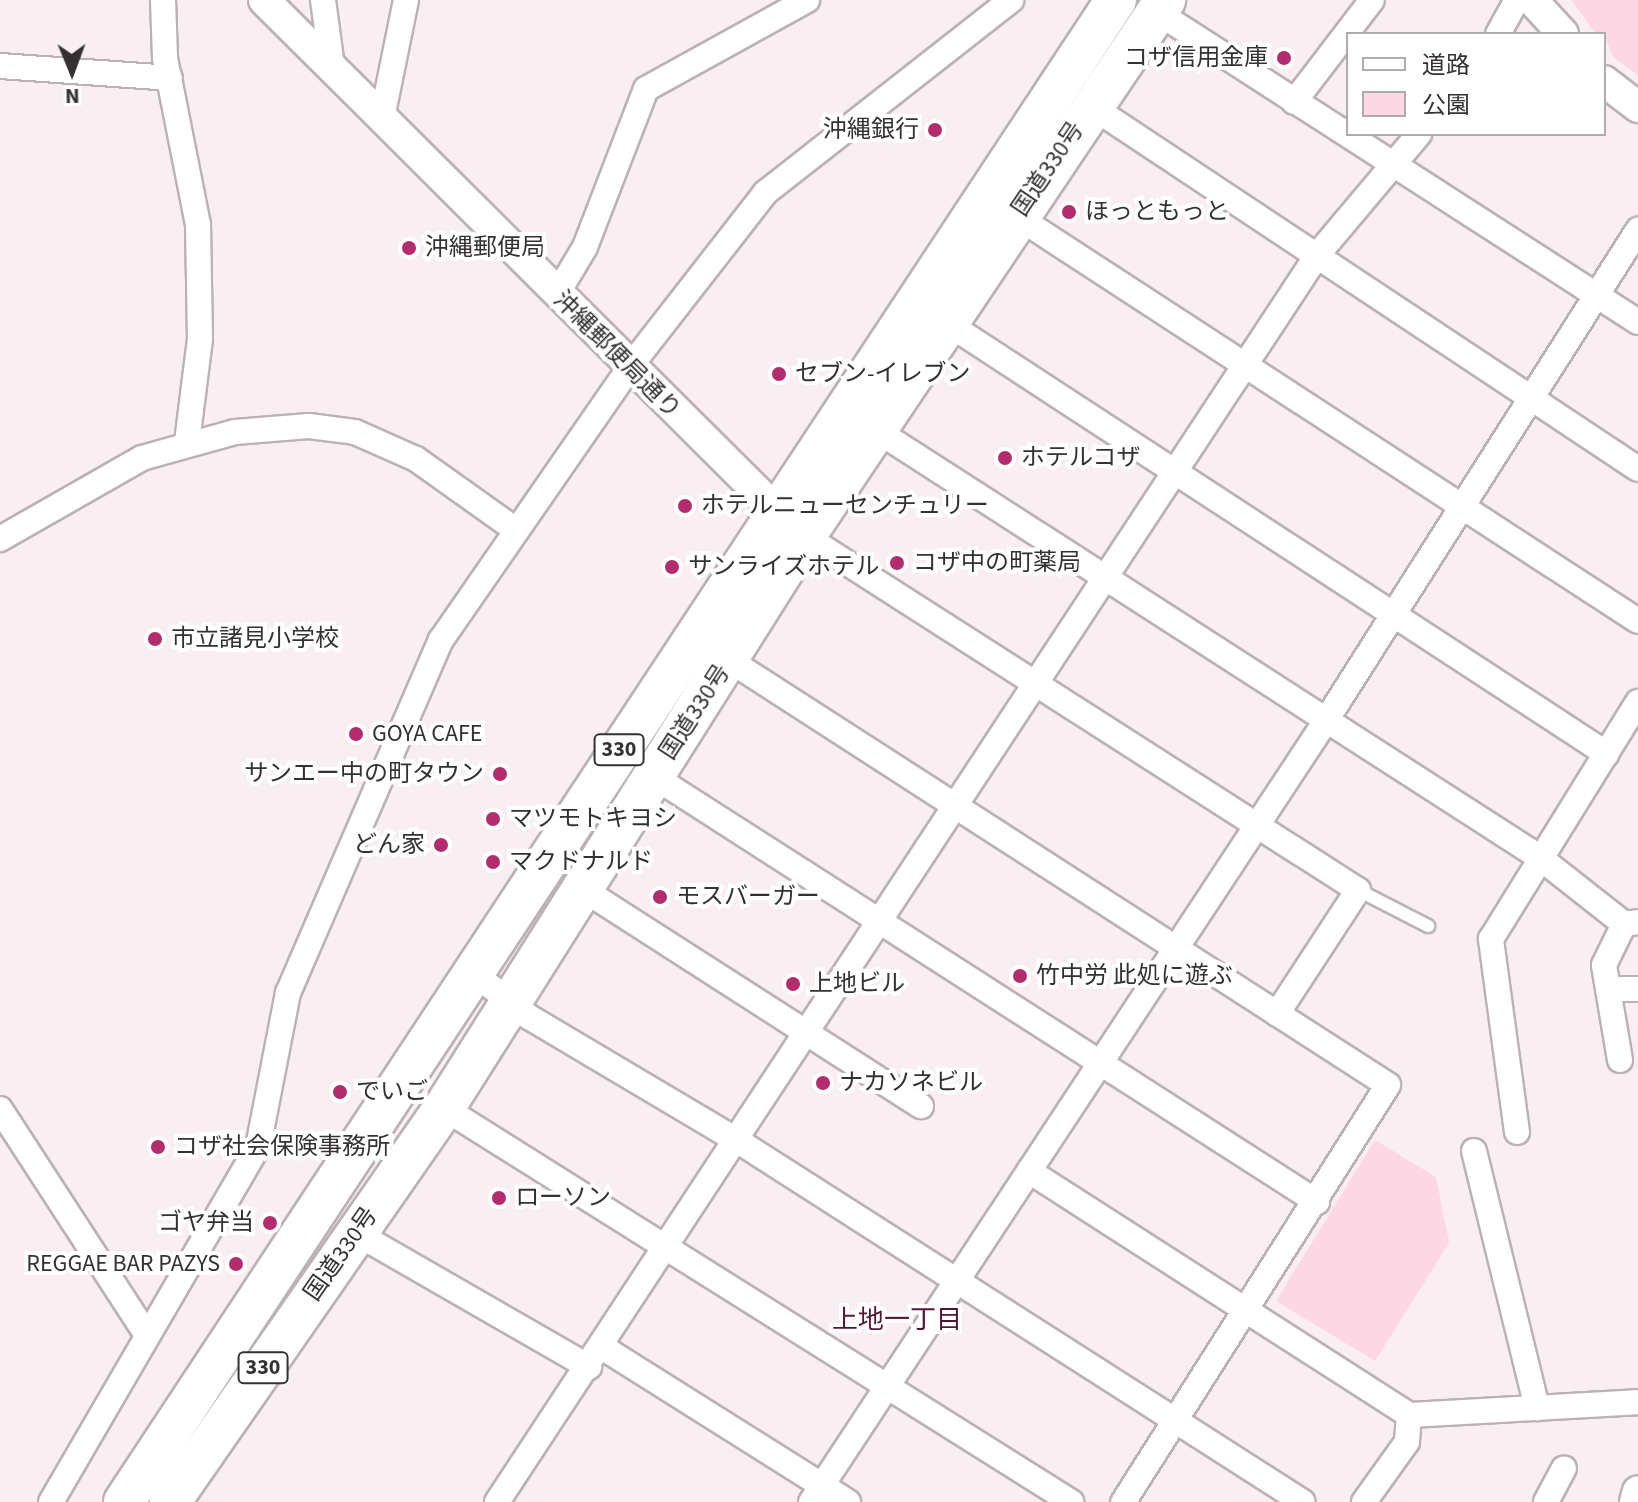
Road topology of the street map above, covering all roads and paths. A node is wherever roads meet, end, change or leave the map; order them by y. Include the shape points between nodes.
1 (163, 0) edge
2 (264, 0) edge
3 (323, 0) edge
4 (406, 0) edge
5 (807, 0) edge
6 (1011, 0) edge
7 (1116, 0) edge
8 (1372, 0) edge
9 (1517, 0) edge
10 (1532, 0) edge
11 (1161, 6) edge
12 (1348, 32) edge
13 (1499, 32) edge
14 (1561, 32) edge
15 (1346, 34) edge
16 (0, 66) edge
17 (332, 67) junction
18 (170, 78) junction
19 (1606, 83) edge
20 (1294, 102) junction
21 (1091, 106) junction
22 (1638, 107) edge
23 (382, 118) junction
24 (1417, 136) edge
25 (1393, 167) junction
26 (1000, 205) junction
27 (1638, 230) edge
28 (1318, 254) junction
29 (557, 294) junction
30 (1597, 294) junction
31 (1638, 322) edge
32 (947, 323) junction
33 (1244, 365) junction
34 (629, 368) junction
35 (1531, 398) junction
36 (876, 430) junction
37 (187, 442) junction
38 (1174, 469) junction
39 (1638, 469) edge
40 (1463, 506) junction
41 (790, 524) junction
42 (516, 530) junction
43 (0, 539) edge
44 (1103, 578) junction
45 (1392, 613) junction
46 (1638, 621) edge
47 (729, 660) junction
48 (1035, 681) junction
49 (1638, 702) edge
50 (1327, 719) junction
51 (1607, 754) junction
52 (653, 776) junction
53 (954, 807) junction
54 (1256, 822) junction
55 (1539, 857) junction
56 (581, 888) junction
57 (1358, 890) junction
58 (878, 923) junction
59 (1631, 923) edge
60 (1428, 926) dead end
61 (1173, 947) junction
62 (475, 974) junction
63 (1608, 989) junction
64 (1638, 989) edge
65 (510, 1002) junction
66 (1277, 1014) junction
67 (808, 1032) junction
68 (1620, 1060) dead end
69 (1099, 1064) junction
70 (921, 1106) dead end
71 (444, 1108) junction
72 (0, 1109) edge
73 (1517, 1132) dead end
74 (738, 1141) junction
75 (1474, 1151) dead end
76 (1029, 1171) junction
77 (1317, 1202) junction
78 (356, 1233) junction
79 (665, 1246) junction
80 (958, 1281) junction
81 (1247, 1313) junction
82 (145, 1332) junction
83 (596, 1357) junction
84 (891, 1387) junction
85 (1638, 1402) edge
86 (1537, 1408) junction
87 (1409, 1415) junction
88 (1175, 1423) junction
89 (1564, 1468) dead end
90 (1638, 1491) edge
91 (819, 1497) edge
92 (51, 1502) edge
93 (124, 1502) edge
94 (170, 1502) edge
95 (497, 1502) edge
96 (848, 1502) edge
97 (1071, 1502) edge
98 (1123, 1502) edge
99 (1303, 1502) edge
100 (1364, 1502) edge
101 (1546, 1502) edge
102 (1635, 1502) edge

1 - 18 street
2 - 17 street, 沖縄郵便局通り
3 - 17 street
4 - 23 street
5 - 29 street via 646,89 596,223
6 - 34 street via 765,193
7 - 26 highway, 国道330号 / 330
8 - 12 street
9 - 13 street
10 - 14 street
11 - 20 street
11 - 21 highway, 国道330号 / 330
15 - 20 street
16 - 18 street
17 - 23 street, 沖縄郵便局通り
18 - 37 street via 198,224 200,339
19 - 22 street
20 - 25 street
21 - 26 highway, 国道330号 / 330
21 - 28 street
23 - 29 street, 沖縄郵便局通り
24 - 25 street
25 - 28 street
25 - 30 street
26 - 32 highway, 国道330号 / 330
26 - 33 street
26 - 41 highway, 国道330号 / 330
27 - 30 street
28 - 33 street
28 - 35 street
29 - 34 street, 沖縄郵便局通り
30 - 31 street
30 - 35 street
32 - 36 highway, 国道330号 / 330
32 - 38 street
33 - 38 street
33 - 40 street
34 - 41 street, 沖縄郵便局通り
34 - 42 street
35 - 39 street
35 - 40 street
36 - 41 highway, 国道330号 / 330
36 - 44 street
37 - 42 street via 309,426 355,432 416,459
37 - 43 street via 142,458
38 - 44 street
38 - 45 street
40 - 45 street
40 - 46 street
41 - 47 highway, 国道330号 / 330
41 - 48 street
41 - 62 highway, 国道330号 / 330
42 - 82 street via 441,640 390,748 362,833 288,993 258,1147
44 - 48 street
44 - 50 street
45 - 50 street
45 - 51 street
47 - 52 highway, 国道330号 / 330
47 - 53 street
48 - 53 street
48 - 54 street
49 - 51 street
50 - 54 street
50 - 55 street
51 - 55 street
52 - 56 highway, 国道330号 / 330
52 - 58 street
53 - 58 street
53 - 61 street
54 - 57 street
54 - 61 street
55 - 59 street
55 - 73 street via 1491,939
56 - 65 highway, 国道330号 / 330
56 - 67 street
57 - 60 lane
57 - 66 street
58 - 67 street
58 - 69 street
59 - 63 street via 1604,965
61 - 66 street
61 - 69 street
62 - 65 street
62 - 93 highway, 国道330号 / 330
63 - 64 street
63 - 68 street
65 - 71 highway, 国道330号 / 330
65 - 74 street
66 - 77 street via 1388,1085
67 - 70 street
67 - 74 street
69 - 76 street
69 - 77 street
71 - 78 highway, 国道330号 / 330
71 - 79 street
72 - 82 street
74 - 79 street
74 - 80 street
75 - 86 street
76 - 80 street
76 - 81 street
77 - 81 street
78 - 83 street
78 - 94 highway, 国道330号 / 330
79 - 83 street
79 - 84 street
80 - 84 street
80 - 88 street
81 - 87 street
81 - 88 street
82 - 92 street
83 - 91 street
83 - 95 street
84 - 91 street
84 - 97 street
85 - 86 street
86 - 87 street
87 - 100 street via 1407,1442
88 - 98 street
88 - 99 street
89 - 101 street
90 - 102 street
91 - 96 street

